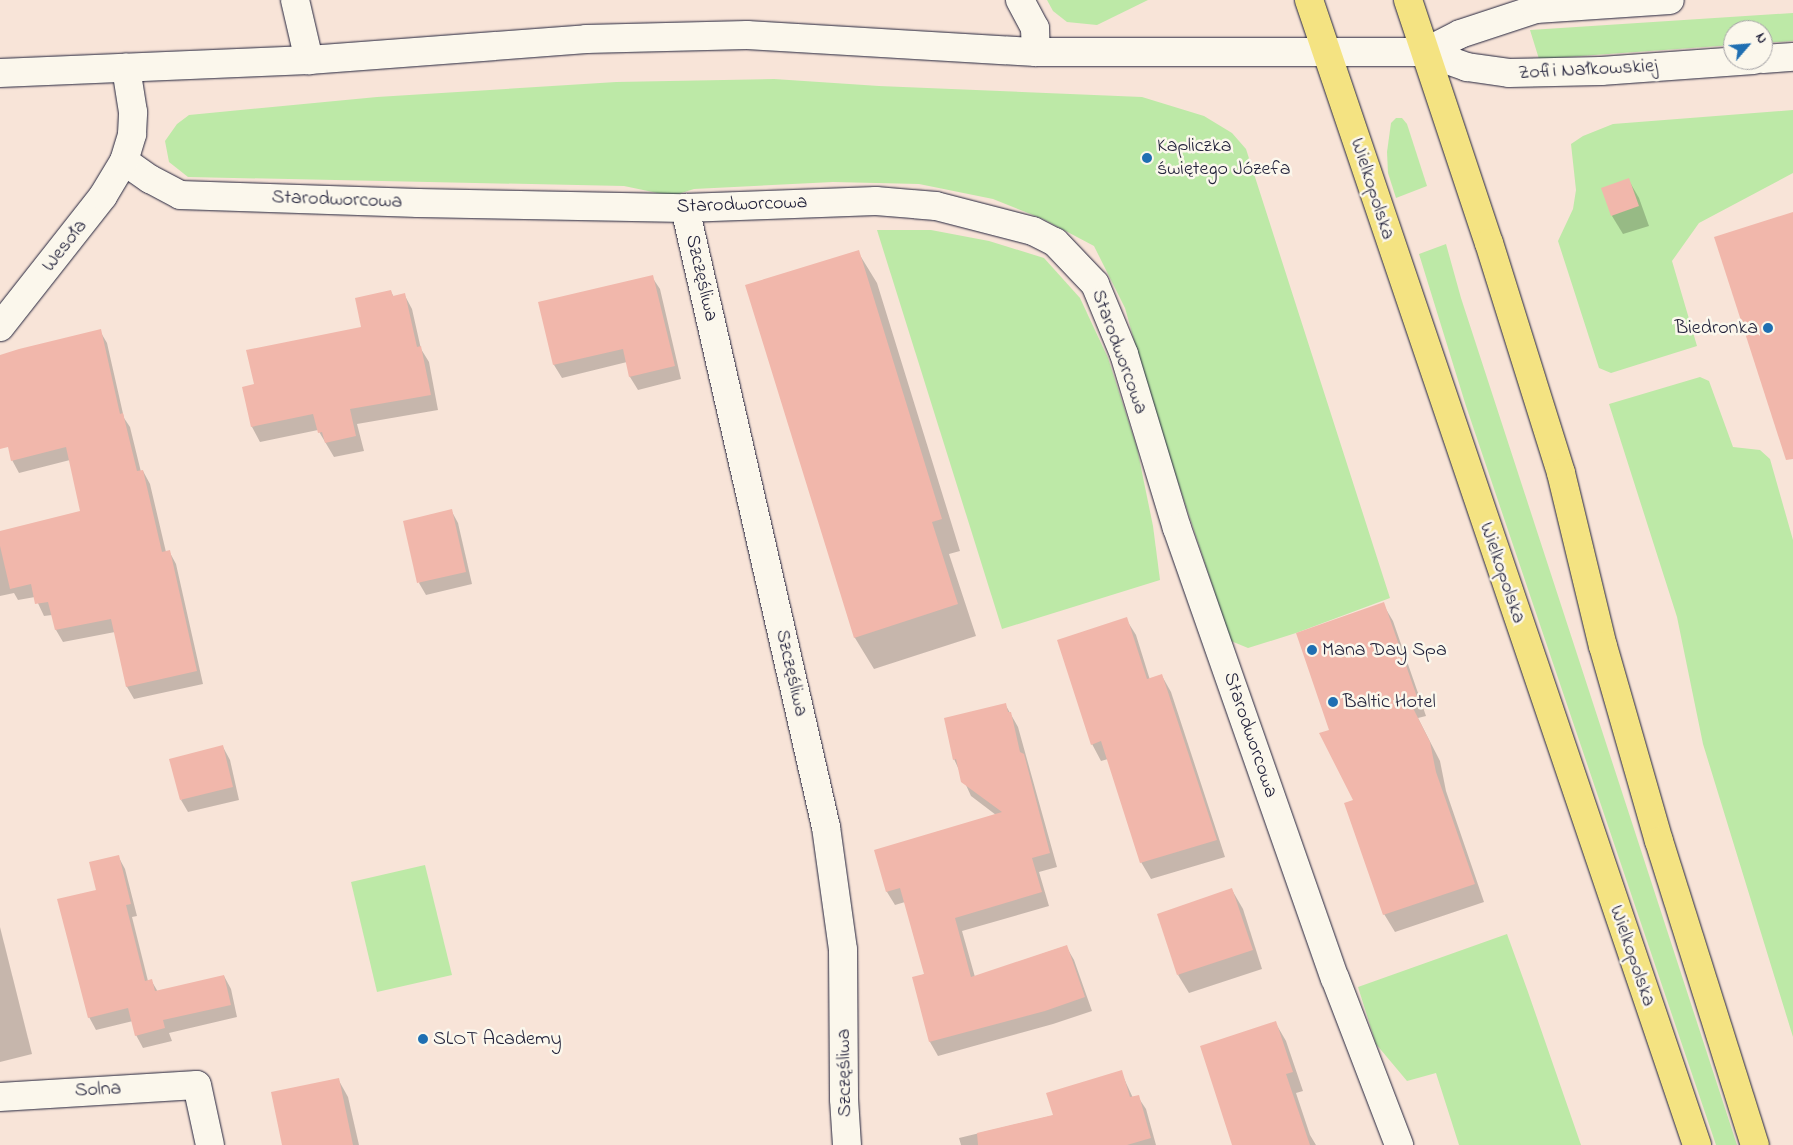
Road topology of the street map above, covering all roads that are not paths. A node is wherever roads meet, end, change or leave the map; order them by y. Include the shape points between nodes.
1 (295, 0) edge
2 (1020, 0) edge
3 (1309, 0) edge
4 (1408, 0) edge
5 (1670, 0) edge
6 (1036, 52) junction
7 (1327, 52) junction
8 (1425, 52) junction
9 (1793, 57) edge
10 (1773, 58) edge
11 (309, 60) junction
12 (1723, 62) edge
13 (126, 68) junction
14 (0, 73) edge
15 (124, 160) junction
16 (685, 208) junction
17 (0, 327) edge
18 (0, 1097) edge
19 (210, 1145) edge
20 (847, 1145) edge
21 (1399, 1145) edge
22 (1697, 1145) edge
23 (1755, 1145) edge

1 - 11 street
2 - 6 street via 1035,28
3 - 7 main road, Wielkopolska
4 - 8 main road
5 - 8 street, Zofii Nałkowskiej via 1536,8 1460,34
6 - 7 street
6 - 11 street via 747,35 586,39
7 - 8 street, Zofii Nałkowskiej
7 - 22 main road, Wielkopolska
8 - 12 street, Zofii Nałkowskiej via 1467,67 1509,73 1601,71
8 - 23 main road via 1561,474 1603,646 1658,841
9 - 10 street
11 - 13 street
13 - 14 street
13 - 15 street via 133,112 132,134
15 - 16 street, Starodworcowa via 180,195
15 - 17 street, Wesoła via 103,196
16 - 20 street, Szczęśliwa via 826,827 842,950
16 - 21 street, Starodworcowa via 876,201 936,206 1033,231 1055,242 1096,284 1124,354 1177,528 1328,960
18 - 19 street, Solna via 197,1085

